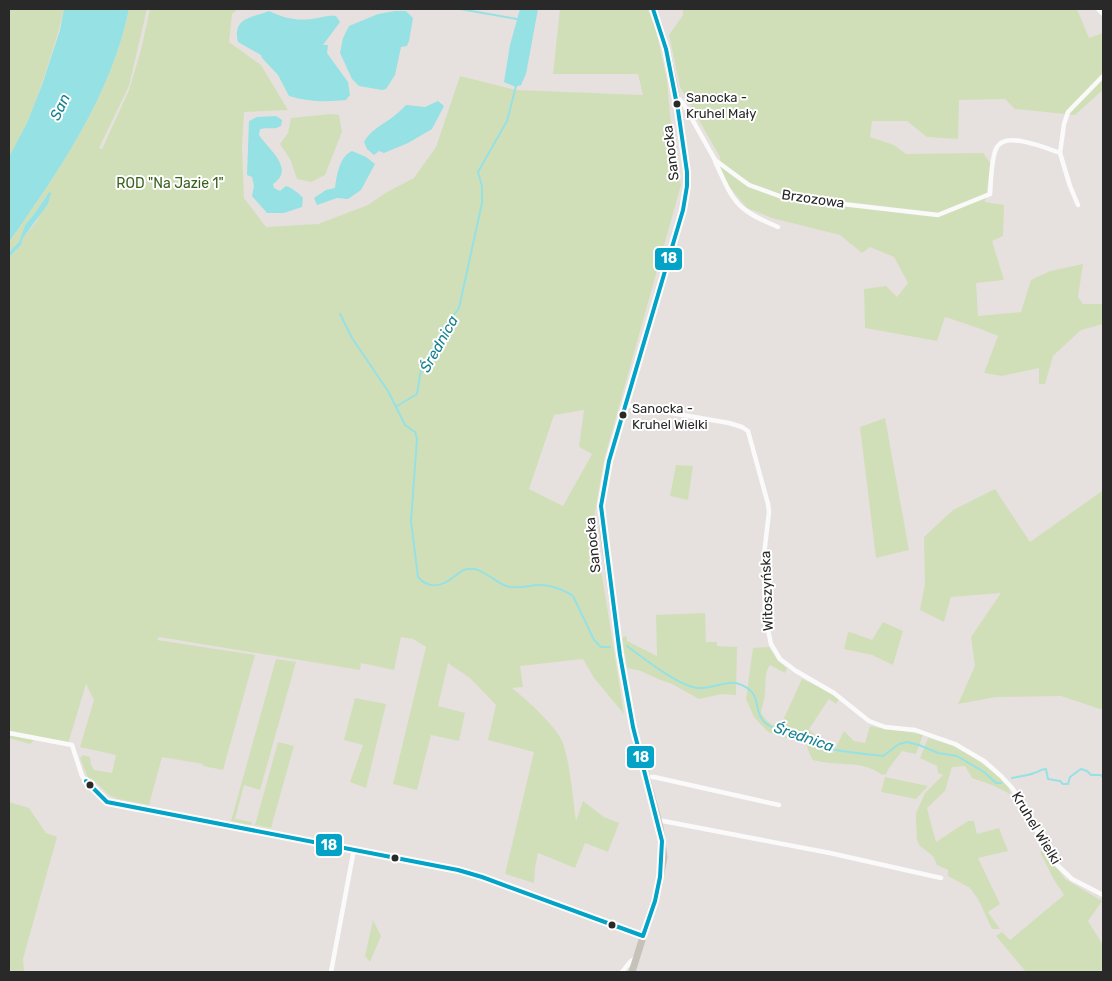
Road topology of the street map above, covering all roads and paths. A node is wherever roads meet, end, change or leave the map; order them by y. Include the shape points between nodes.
1 (653, 9) edge
2 (1098, 9) edge
3 (1103, 14) edge
4 (1103, 76) edge
5 (676, 97) junction
6 (1060, 152) junction
7 (715, 160) junction
8 (1078, 205) dead end
9 (778, 227) dead end
10 (625, 405) junction
11 (9, 733) edge
12 (973, 754) joint
13 (646, 777) junction
14 (779, 805) dead end
15 (658, 820) junction
16 (354, 849) junction
17 (941, 878) dead end
18 (1103, 896) edge
19 (643, 936) junction
20 (636, 958) junction
21 (331, 972) edge
22 (622, 972) edge
23 (632, 972) edge

1 - 5 main road, Sanocka via 665,41
2 - 3 street
4 - 6 street via 1068,112
5 - 7 street, Brzozowa via 683,103
5 - 10 main road, Sanocka via 687,192
6 - 7 street, Brzozowa via 1025,142 1000,143 994,156 990,194 938,216 782,196 749,185
6 - 8 street
7 - 9 street via 732,197 743,210
10 - 12 street, Witoszyńska via 729,423 750,433 769,512 764,556 766,627 770,644 780,658 834,693 869,721 885,727 915,730
10 - 13 main road, Sanocka via 605,480 601,515 620,655
11 - 16 street via 72,745 82,776 107,802
12 - 18 street, Kruhel Wielki via 993,768 1013,789 1047,852 1060,868 1080,885
13 - 14 street
13 - 15 main road, Sanocka
15 - 17 street
15 - 19 main road, Sanocka via 664,857
16 - 19 street via 482,877
16 - 21 street
19 - 20 main road, Sanocka
20 - 22 street
20 - 23 main road, Sanocka

